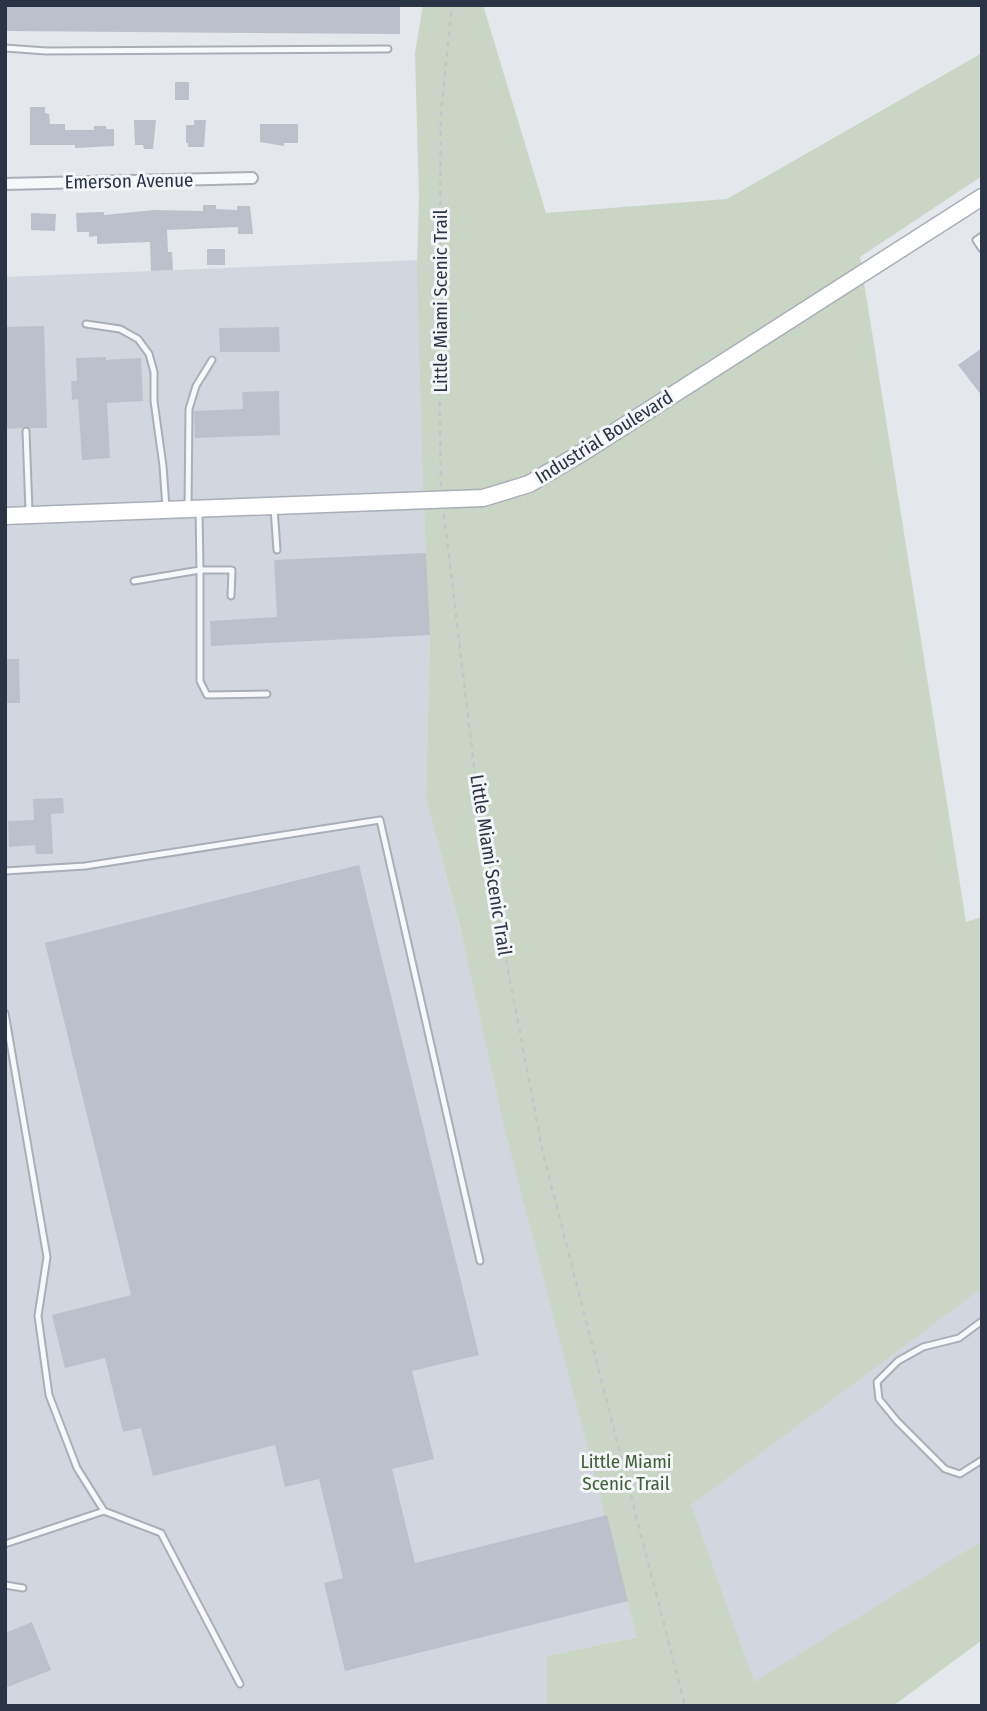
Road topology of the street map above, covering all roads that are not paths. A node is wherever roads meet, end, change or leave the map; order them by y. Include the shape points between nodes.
1 (5, 48) edge
2 (388, 49) dead end
3 (253, 178) dead end
4 (5, 184) edge
5 (982, 197) edge
6 (982, 236) edge
7 (982, 249) edge
8 (86, 324) dead end
9 (212, 360) dead end
10 (26, 431) dead end
11 (274, 505) junction
12 (166, 508) junction
13 (194, 508) junction
14 (30, 514) junction
15 (5, 516) edge
16 (277, 550) dead end
17 (200, 570) junction
18 (134, 581) dead end
19 (231, 596) dead end
20 (267, 694) dead end
21 (5, 871) edge
22 (5, 1013) edge
23 (480, 1261) dead end
24 (982, 1321) edge
25 (982, 1460) edge
26 (104, 1511) junction
27 (5, 1544) edge
28 (5, 1585) edge
29 (23, 1588) dead end
30 (240, 1684) dead end

1 - 2 lane
3 - 4 street, Emerson Avenue
5 - 11 street, Industrial Boulevard via 529,484 483,498
6 - 7 lane via 976,240
8 - 12 lane via 121,329 138,339 149,354
9 - 13 lane via 189,409
10 - 14 lane
11 - 13 street, Industrial Boulevard
11 - 16 lane
12 - 13 street, Industrial Boulevard
12 - 14 street, Industrial Boulevard
13 - 17 lane
14 - 15 street, Industrial Boulevard
17 - 18 lane
17 - 19 lane via 232,570
17 - 20 lane via 200,681 207,695
21 - 23 lane via 85,866 380,820
22 - 26 lane via 47,1257 38,1316 48,1395 77,1468
24 - 25 lane via 959,1338 923,1348 898,1362 877,1382 879,1399 945,1469 960,1474
26 - 27 lane
26 - 30 lane via 161,1533
28 - 29 lane

